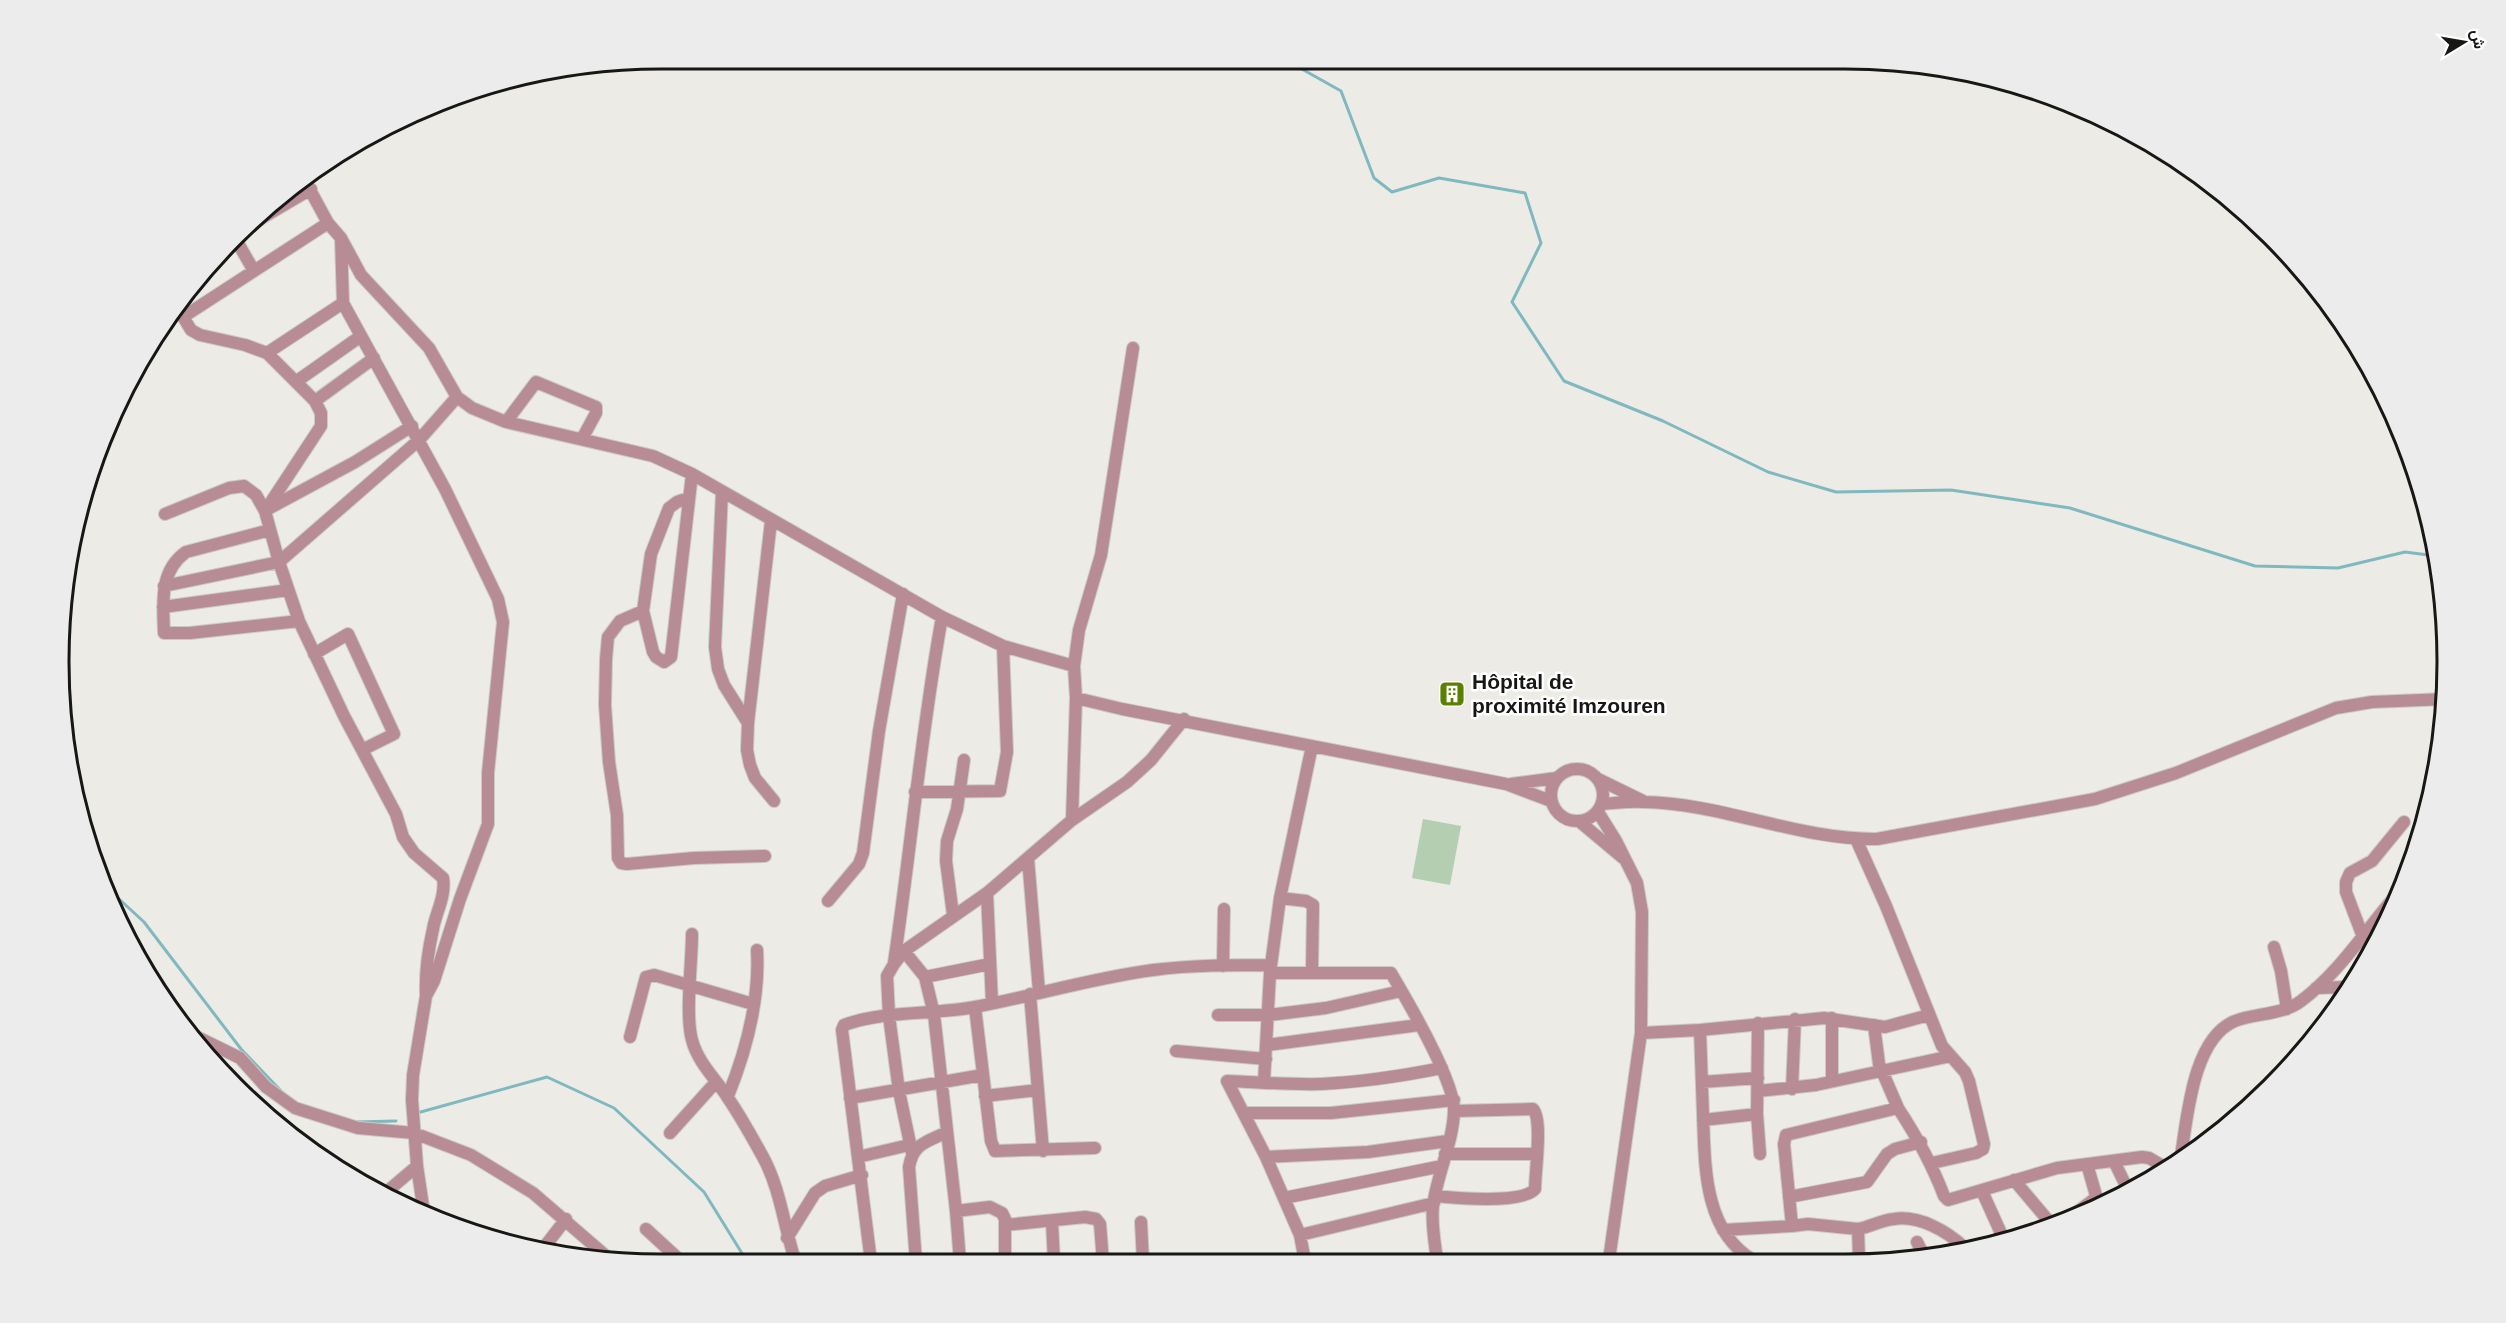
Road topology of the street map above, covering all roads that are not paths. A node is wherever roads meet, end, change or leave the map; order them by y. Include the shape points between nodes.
1 (308, 186) edge
2 (310, 189) junction
3 (286, 203) edge
4 (328, 223) junction
5 (341, 238) junction
6 (240, 246) edge
7 (254, 271) junction
8 (344, 303) junction
9 (186, 308) edge
10 (182, 314) edge
11 (362, 336) junction
12 (1133, 348) dead end
13 (267, 353) junction
14 (374, 358) junction
15 (297, 381) junction
16 (457, 397) junction
17 (315, 401) junction
18 (506, 422) junction
19 (412, 426) junction
20 (582, 439) junction
21 (419, 440) junction
22 (692, 474) junction
23 (722, 492) junction
24 (689, 498) junction
25 (265, 511) junction
26 (165, 514) dead end
27 (771, 521) junction
28 (270, 530) junction
29 (279, 562) junction
30 (164, 586) junction
31 (288, 590) junction
32 (903, 594) junction
33 (164, 607) junction
34 (643, 611) junction
35 (942, 617) junction
36 (299, 621) junction
37 (1003, 646) junction
38 (314, 654) junction
39 (1074, 666) junction
40 (1076, 698) junction
41 (2436, 699) edge
42 (1184, 719) junction
43 (748, 723) junction
44 (1312, 746) junction
45 (362, 750) junction
46 (964, 760) dead end
47 (1557, 778) junction
48 (1598, 779) junction
49 (1506, 784) junction
50 (915, 792) junction
51 (959, 792) junction
52 (774, 801) dead end
53 (1551, 801) junction
54 (1645, 801) junction
55 (1600, 808) junction
56 (1072, 820) junction
57 (1580, 822) junction
58 (2404, 822) dead end
59 (1856, 839) junction
60 (765, 856) dead end
61 (1028, 858) junction
62 (1627, 861) junction
63 (987, 893) junction
64 (1280, 898) junction
65 (828, 901) dead end
66 (1224, 909) dead end
67 (953, 915) junction
68 (2379, 917) edge
69 (692, 934) dead end
70 (2363, 937) junction
71 (2274, 947) dead end
72 (757, 950) dead end
73 (904, 951) junction
74 (894, 964) junction
75 (990, 964) junction
76 (1223, 966) junction
77 (1270, 969) junction
78 (1312, 972) junction
79 (925, 977) junction
80 (691, 986) junction
81 (2339, 987) edge
82 (2316, 988) junction
83 (1401, 991) junction
84 (1034, 993) junction
85 (426, 996) junction
86 (992, 1003) junction
87 (753, 1004) junction
88 (975, 1007) junction
89 (2287, 1009) junction
90 (934, 1014) junction
91 (1218, 1015) dead end
92 (1269, 1015) junction
93 (1929, 1015) junction
94 (889, 1016) junction
95 (1832, 1018) junction
96 (1795, 1019) junction
97 (1758, 1023) junction
98 (1419, 1025) junction
99 (1874, 1025) junction
100 (1700, 1030) junction
101 (1641, 1033) junction
102 (630, 1037) dead end
103 (208, 1042) edge
104 (1268, 1045) junction
105 (1176, 1051) dead end
106 (1951, 1056) junction
107 (1266, 1059) junction
108 (1442, 1068) junction
109 (1882, 1071) junction
110 (983, 1075) junction
111 (1758, 1078) junction
112 (1832, 1081) junction
113 (716, 1082) junction
114 (1264, 1082) junction
115 (1702, 1082) junction
116 (941, 1084) junction
117 (1792, 1089) junction
118 (899, 1090) junction
119 (1038, 1090) junction
120 (1758, 1091) junction
121 (728, 1096) junction
122 (986, 1096) junction
123 (850, 1098) junction
124 (1454, 1105) junction
125 (1898, 1108) junction
126 (1244, 1113) junction
127 (1757, 1114) junction
128 (1703, 1120) junction
129 (947, 1132) junction
130 (414, 1133) junction
131 (670, 1133) dead end
132 (1448, 1141) junction
133 (1921, 1142) junction
134 (2183, 1147) edge
135 (910, 1149) junction
136 (1095, 1149) dead end
137 (1043, 1150) junction
138 (1536, 1154) junction
139 (1760, 1154) dead end
140 (858, 1157) junction
141 (1266, 1157) junction
142 (1444, 1160) junction
143 (2114, 1161) junction
144 (1932, 1163) junction
145 (2087, 1164) junction
146 (2159, 1164) edge
147 (417, 1166) junction
148 (862, 1175) junction
149 (2014, 1180) junction
150 (2125, 1184) edge
151 (391, 1189) edge
152 (1982, 1191) junction
153 (1789, 1197) junction
154 (2097, 1197) edge
155 (1284, 1198) junction
156 (1434, 1199) junction
157 (423, 1203) edge
158 (957, 1211) junction
159 (2047, 1219) edge
160 (566, 1220) junction
161 (1053, 1221) junction
162 (1141, 1222) dead end
163 (1005, 1225) junction
164 (1791, 1226) junction
165 (646, 1229) dead end
166 (1858, 1229) junction
167 (1723, 1230) junction
168 (2000, 1231) dead end
169 (1300, 1235) junction
170 (787, 1238) junction
171 (1917, 1242) dead end
172 (547, 1243) edge
173 (1960, 1243) edge
174 (1921, 1249) edge
175 (600, 1251) edge
176 (673, 1254) edge
177 (793, 1254) edge
178 (870, 1254) edge
179 (915, 1254) edge
180 (960, 1254) edge
181 (1005, 1254) edge
182 (1054, 1254) edge
183 (1102, 1254) edge
184 (1143, 1254) edge
185 (1304, 1254) edge
186 (1436, 1254) edge
187 (1610, 1254) edge
188 (1744, 1254) edge
189 (1859, 1254) edge

1 - 2 street
2 - 3 street
2 - 4 street
4 - 5 street
4 - 7 street
5 - 8 street
5 - 16 street via 361,275 429,348
6 - 7 street
7 - 9 street
8 - 11 street
8 - 13 street
10 - 13 street via 191,330 200,336
11 - 14 street
11 - 15 street
12 - 39 street via 1101,555
13 - 15 street
14 - 17 street
14 - 19 street
15 - 17 street
16 - 18 street
16 - 21 street
17 - 25 street via 321,413 321,426
18 - 20 street
18 - 20 street via 536,382 596,406
19 - 21 street
19 - 25 street
20 - 22 street via 653,456
21 - 29 street
21 - 85 street via 494,590 503,622 489,761 488,824
22 - 23 street
22 - 24 street
23 - 27 street
23 - 43 street via 715,647 724,685
24 - 34 street via 669,508 651,554
24 - 34 street via 671,657 667,662 653,651
25 - 26 street via 256,495 244,486 229,488
25 - 28 street
27 - 32 street
27 - 43 street
28 - 29 street
28 - 30 street via 186,552 177,559
29 - 30 street
29 - 31 street
30 - 33 street
31 - 33 street
31 - 36 street
32 - 35 street
32 - 65 street via 862,853 859,864
33 - 36 street via 164,633
34 - 60 street via 620,621 608,637 604,695 618,858 627,864
35 - 37 street
35 - 50 street
36 - 38 street
37 - 39 street
37 - 51 street via 1006,752 1000,791
38 - 45 street
38 - 45 street via 348,634 394,734
39 - 40 street
40 - 42 street
40 - 56 street
41 - 59 street via 2336,708 2176,773 2096,799 1909,834
42 - 44 street
42 - 56 street via 1140,771
43 - 52 street via 750,765 755,778
44 - 49 street
44 - 64 street
45 - 85 street via 396,814 408,846 443,879 425,973
46 - 51 street
47 - 48 street via 1575,769 1585,770
47 - 49 street
47 - 53 street
48 - 54 street
48 - 55 street via 1604,795
49 - 53 street
50 - 51 street
50 - 74 street
51 - 67 street via 946,861
53 - 57 street via 1562,818
54 - 55 street
54 - 59 street
55 - 57 street
55 - 62 street
56 - 61 street
57 - 62 street
58 - 70 street via 2372,861 2350,873 2346,882
59 - 93 street via 1902,942
61 - 63 street
61 - 84 street
62 - 101 street via 1637,883 1642,912
63 - 67 street
63 - 75 street
64 - 77 street
64 - 78 street via 1313,905
66 - 76 street
67 - 73 street
68 - 70 street
69 - 80 street
70 - 82 street
71 - 89 street
72 - 87 street
73 - 74 street
73 - 79 street
74 - 94 street via 887,976
75 - 79 street
75 - 86 street
76 - 77 street
76 - 84 street via 1154,970
77 - 78 street
77 - 92 street
78 - 83 street via 1391,973
79 - 90 street
80 - 87 street
80 - 102 street via 654,975 646,977
80 - 113 street via 692,1040
81 - 82 street
82 - 89 street
83 - 92 street via 1326,1008
83 - 98 street
84 - 86 street
84 - 119 street
85 - 130 street via 413,1075
86 - 88 street
87 - 121 street via 742,1062
88 - 90 street
88 - 110 street
89 - 134 street via 2234,1022 2215,1039 2194,1082
90 - 94 street
90 - 116 street
91 - 92 street
92 - 104 street
93 - 99 street via 1893,1026
93 - 106 street via 1942,1046
94 - 118 street
94 - 123 street via 844,1025
95 - 96 street
95 - 99 street
95 - 112 street
96 - 97 street
96 - 117 street
97 - 100 street
97 - 111 street
98 - 104 street
98 - 108 street
99 - 109 street
100 - 101 street
100 - 115 street
101 - 187 street
103 - 130 street via 240,1058 266,1087 295,1108 358,1128
104 - 107 street
105 - 107 street
106 - 109 street
106 - 144 street via 1969,1081 1984,1144 1976,1153
107 - 114 street
108 - 114 street via 1347,1083
108 - 124 street
109 - 112 street
109 - 125 street
110 - 116 street
110 - 122 street
111 - 115 street
111 - 120 street
112 - 117 street
113 - 121 street
113 - 131 street
114 - 126 street via 1227,1081
115 - 128 street
116 - 118 street
116 - 129 street
117 - 120 street
118 - 123 street
118 - 135 street
119 - 122 street
119 - 137 street
120 - 127 street
121 - 170 street via 773,1180
122 - 137 street via 995,1150
123 - 140 street
124 - 126 street via 1331,1113
124 - 132 street
124 - 138 street via 1533,1109
125 - 133 street
125 - 153 street via 1786,1135
126 - 141 street
127 - 128 street
127 - 139 street
128 - 167 street via 1711,1201
129 - 135 street
129 - 158 street
130 - 147 street
130 - 160 street via 471,1155 533,1193
132 - 141 street via 1368,1152
132 - 142 street
133 - 144 street
133 - 153 street via 1887,1154 1867,1182
135 - 140 street
135 - 179 street
136 - 137 street
138 - 142 street
138 - 156 street via 1535,1189 1528,1194
140 - 148 street
141 - 155 street
142 - 155 street
142 - 156 street
143 - 145 street
143 - 146 street via 2149,1158
143 - 150 street
144 - 152 street via 1946,1199
145 - 149 street
145 - 154 street
147 - 151 street
147 - 157 street
148 - 170 street via 825,1185 815,1193
148 - 178 street
149 - 152 street
149 - 159 street
152 - 168 street
153 - 164 street
155 - 169 street
156 - 169 street
156 - 186 street
158 - 163 street via 990,1207 1002,1213
158 - 180 street
160 - 172 street
160 - 175 street
161 - 163 street
161 - 182 street
161 - 183 street via 1096,1219 1100,1224
162 - 184 street
163 - 181 street
164 - 166 street
164 - 167 street
165 - 176 street
166 - 173 street via 1905,1218 1917,1220
166 - 189 street
167 - 188 street
169 - 185 street
170 - 177 street
171 - 174 street

